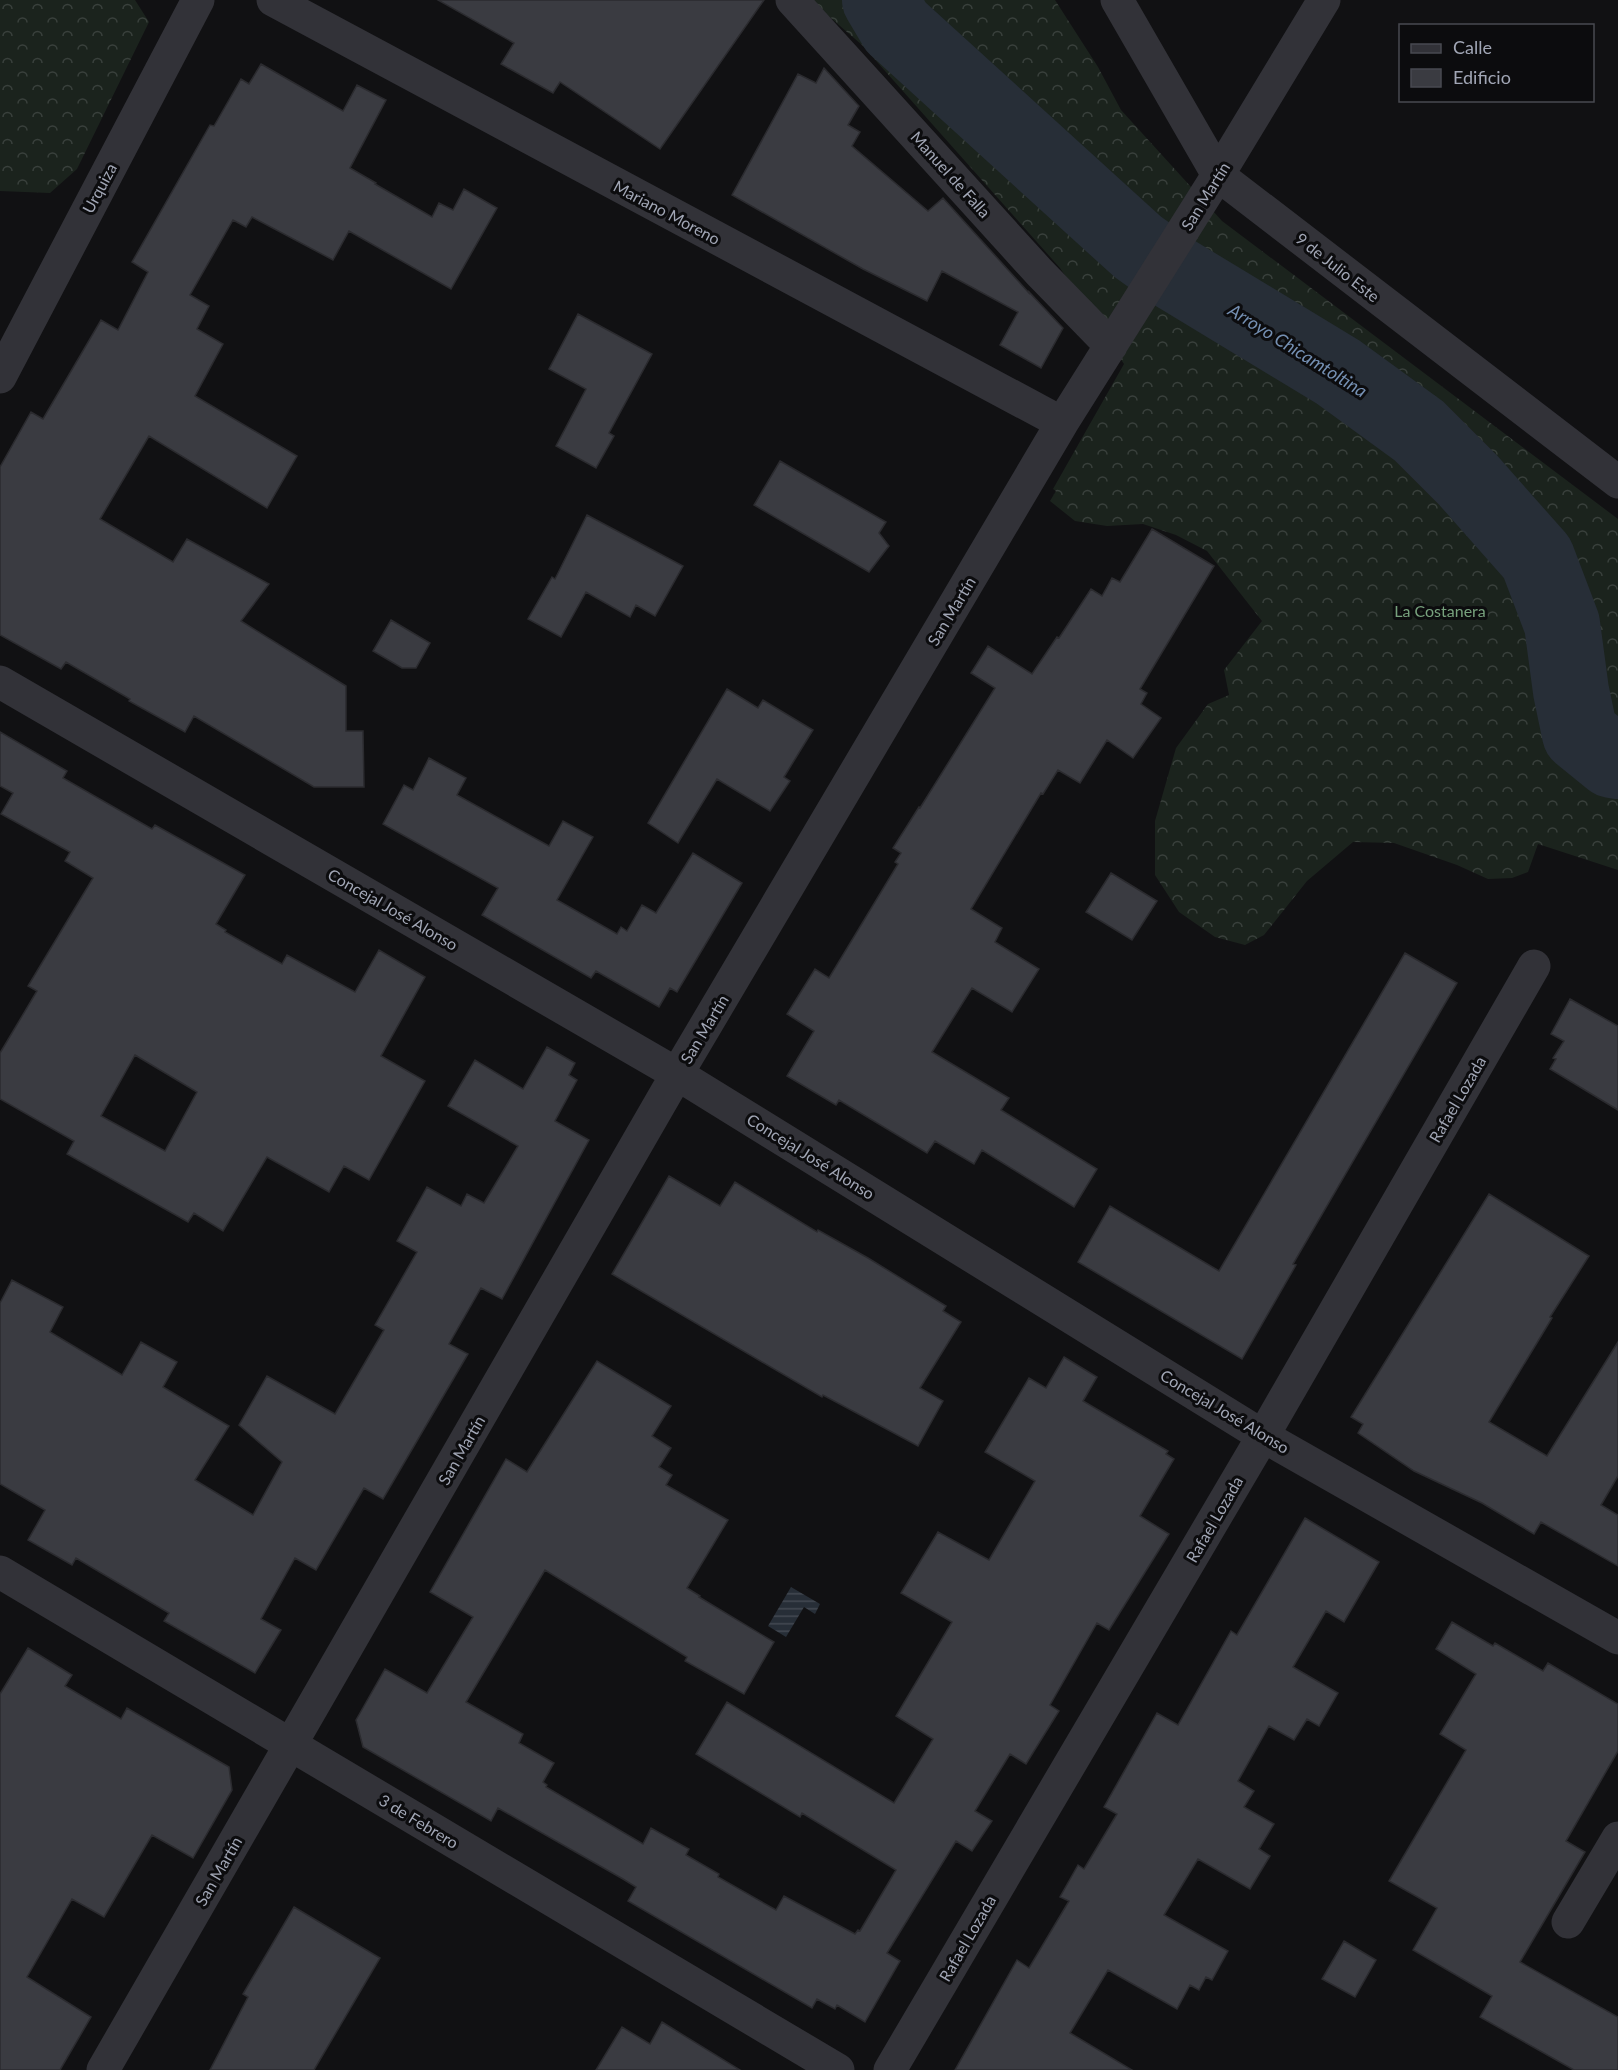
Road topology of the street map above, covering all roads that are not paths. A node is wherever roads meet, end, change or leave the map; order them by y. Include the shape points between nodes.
1 (198, 0) edge
2 (273, 0) edge
3 (792, 0) edge
4 (1117, 0) edge
5 (1324, 0) edge
6 (1214, 182) junction
7 (1117, 336) junction
8 (0, 376) edge
9 (1062, 423) junction
10 (1618, 482) edge
11 (0, 682) edge
12 (1533, 966) dead end
13 (677, 1074) junction
14 (1263, 1436) junction
15 (0, 1572) edge
16 (1618, 1638) edge
17 (291, 1745) junction
18 (1618, 1838) edge
19 (1568, 1922) dead end
20 (103, 2070) edge
21 (838, 2070) edge
22 (890, 2070) edge

1 - 8 street, Urquiza
2 - 9 street, Mariano Moreno
3 - 7 street, Manuel de Falla via 1038,272
4 - 6 street, 9 de Julio Este
5 - 6 street, San Martín
6 - 7 street, San Martín
6 - 10 street, 9 de Julio Este
7 - 9 street, San Martín
9 - 13 street, San Martín
11 - 13 street, Concejal José Alonso
12 - 14 street, Rafael Lozada
13 - 14 street, Concejal José Alonso
13 - 17 street, San Martín
14 - 16 street, Concejal José Alonso
14 - 22 street, Rafael Lozada
15 - 17 street, 3 de Febrero
17 - 20 street, San Martín
17 - 21 street, 3 de Febrero
18 - 19 street

